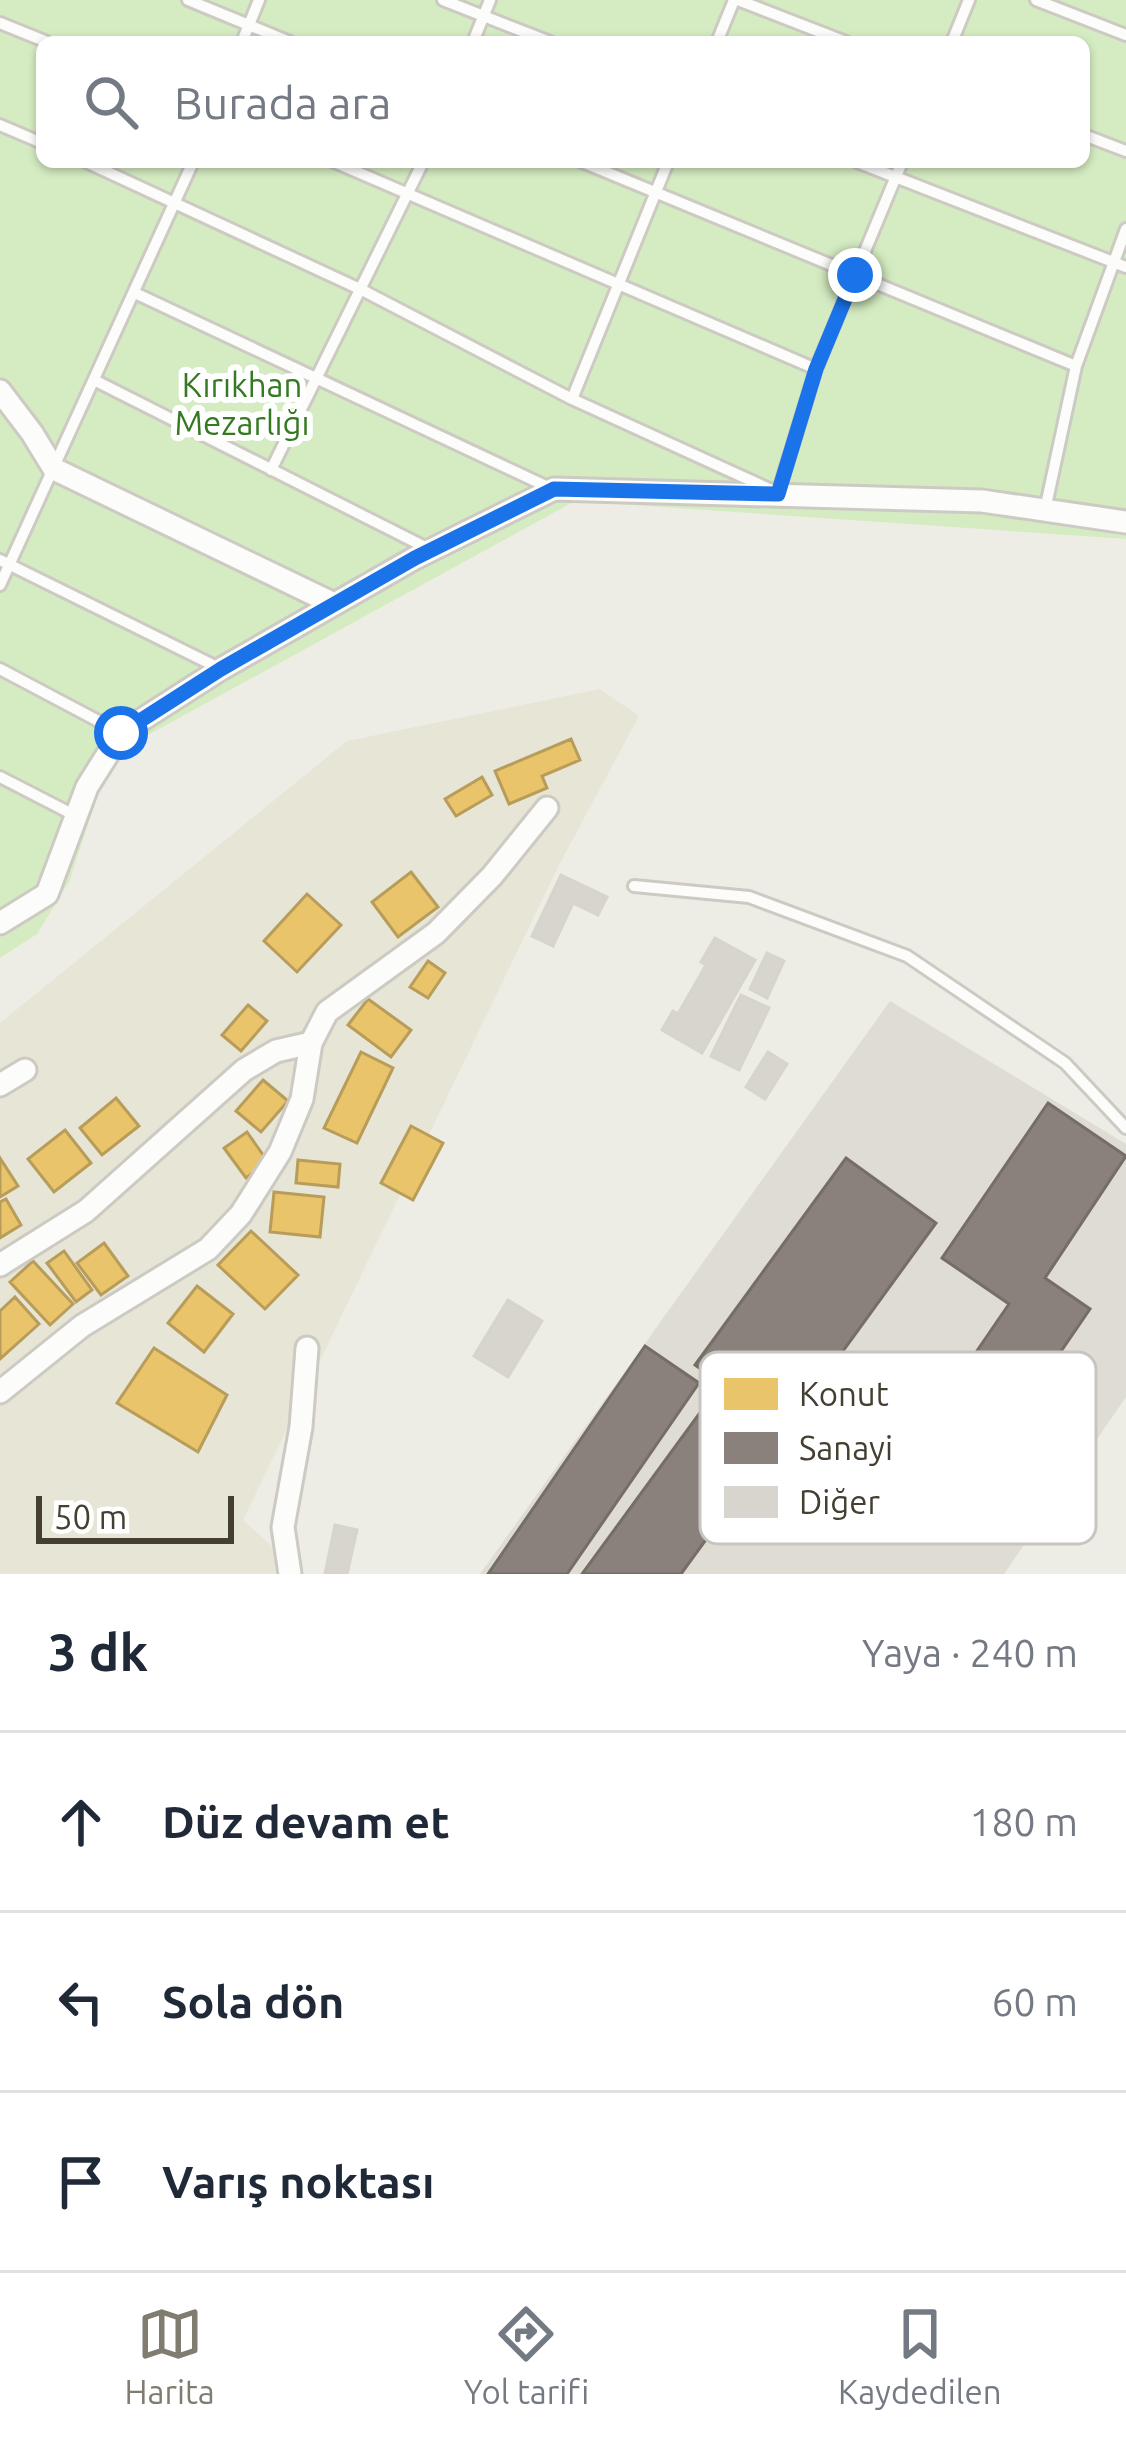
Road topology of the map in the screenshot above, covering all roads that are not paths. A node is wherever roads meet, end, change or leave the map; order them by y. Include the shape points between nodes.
1 (188, 0) edge
2 (259, 0) edge
3 (442, 0) edge
4 (490, 0) edge
5 (736, 0) edge
6 (969, 0) edge
7 (1036, 0) edge
8 (484, 16) junction
9 (0, 23) edge
10 (249, 25) junction
11 (1126, 35) edge
12 (244, 36) edge
13 (276, 36) edge
14 (476, 36) edge
15 (535, 36) edge
16 (719, 36) edge
17 (830, 36) edge
18 (954, 36) edge
19 (36, 38) edge
20 (0, 124) edge
21 (1090, 137) edge
22 (36, 140) edge
23 (1126, 151) edge
24 (100, 168) edge
25 (191, 168) edge
26 (348, 168) edge
27 (421, 168) edge
28 (597, 168) edge
29 (665, 168) edge
30 (873, 168) edge
31 (900, 168) edge
32 (896, 177) junction
33 (655, 192) junction
34 (410, 194) junction
35 (177, 202) junction
36 (1126, 229) edge
37 (1113, 262) junction
38 (1126, 267) edge
39 (855, 275) junction
40 (618, 284) junction
41 (362, 290) junction
42 (135, 293) junction
43 (1076, 366) junction
44 (816, 369) junction
45 (317, 379) junction
46 (94, 380) junction
47 (0, 391) edge
48 (572, 399) junction
49 (54, 469) junction
50 (271, 470) junction
51 (554, 489) junction
52 (778, 494) junction
53 (1045, 510) junction
54 (1126, 522) edge
55 (432, 550) junction
56 (5, 562) edge
57 (0, 585) edge
58 (334, 604) junction
59 (0, 669) edge
60 (221, 669) junction
61 (121, 733) junction
62 (0, 777) edge
63 (547, 808) dead end
64 (76, 816) junction
65 (634, 886) dead end
66 (0, 923) edge
67 (311, 1043) junction
68 (25, 1070) dead end
69 (0, 1085) edge
70 (1126, 1128) edge
71 (0, 1265) edge
72 (307, 1348) dead end
73 (0, 1391) edge
74 (290, 1574) edge

1 - 10 lane
2 - 10 lane
3 - 8 lane
4 - 8 lane
5 - 16 lane
5 - 17 lane
6 - 18 lane
7 - 11 lane
8 - 14 lane
8 - 15 lane
9 - 19 lane
10 - 12 lane
10 - 13 lane
20 - 22 lane
21 - 23 lane
24 - 35 lane
25 - 35 lane
26 - 34 lane
27 - 34 lane
28 - 33 lane
29 - 33 lane
30 - 32 lane
31 - 32 lane
32 - 37 lane
32 - 39 lane
33 - 39 lane
33 - 40 lane
34 - 40 lane
34 - 41 lane
35 - 41 lane
35 - 42 lane
36 - 37 lane
37 - 38 lane
37 - 43 lane
39 - 43 lane
39 - 44 lane
40 - 44 lane
40 - 48 lane
41 - 45 lane
41 - 48 lane
42 - 45 lane
42 - 46 lane
43 - 53 lane
44 - 52 lane
45 - 50 lane
45 - 51 lane
46 - 49 lane
46 - 50 lane
47 - 49 street
48 - 52 lane
49 - 56 lane
49 - 58 street
50 - 55 lane
51 - 52 street
51 - 55 street
52 - 53 street
53 - 54 street
55 - 58 street
56 - 57 lane
56 - 60 lane
58 - 60 street
59 - 61 lane
60 - 61 street
61 - 64 street
62 - 64 lane
63 - 67 street via 436,934 328,1012
64 - 66 street via 47,894
65 - 70 lane via 749,897 907,956 1065,1063
67 - 71 street via 244,1070 86,1211
67 - 73 street via 302,1099 241,1214 208,1249 82,1326
68 - 69 street
72 - 74 street via 284,1527

